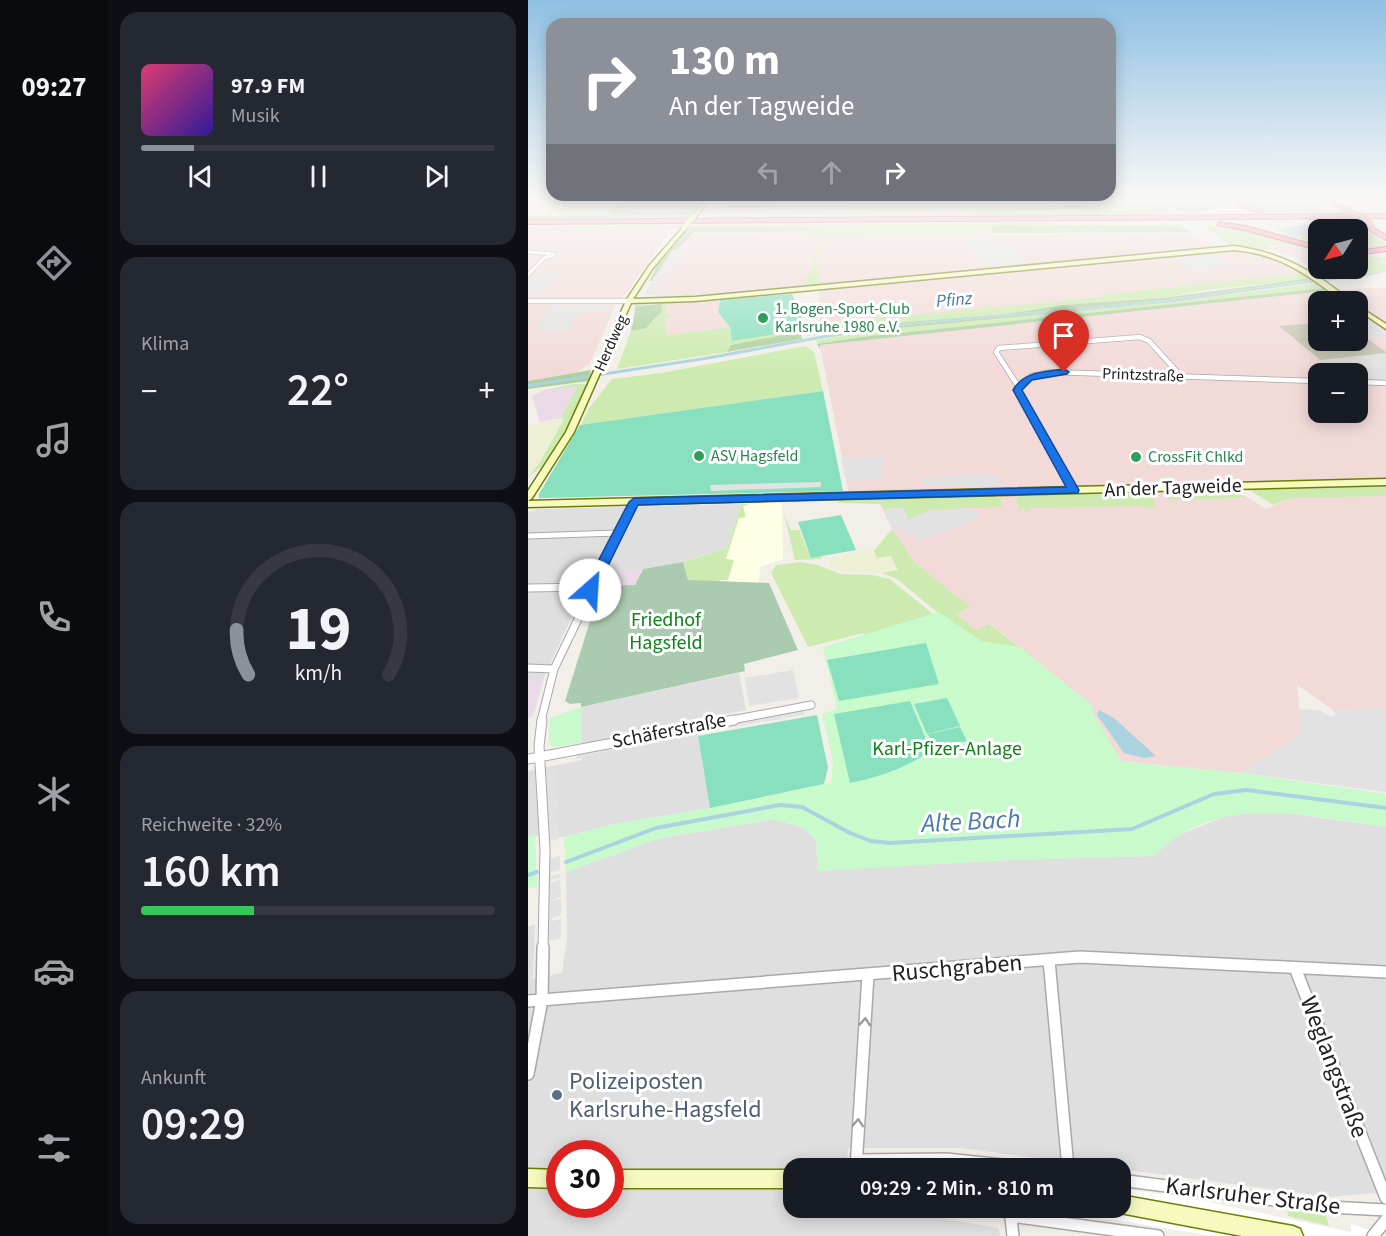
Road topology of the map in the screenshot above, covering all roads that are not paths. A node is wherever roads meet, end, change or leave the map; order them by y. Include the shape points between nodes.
1 (544, 256) edge
2 (660, 257) edge
3 (1138, 257) edge
4 (1283, 257) edge
5 (528, 275) edge
6 (1334, 291) edge
7 (528, 301) edge
8 (630, 301) junction
9 (1368, 315) edge
10 (1386, 327) edge
11 (1181, 376) junction
12 (1308, 381) edge
13 (1368, 382) edge
14 (1386, 383) edge
15 (1018, 386) junction
16 (1386, 482) edge
17 (1074, 490) junction
18 (528, 498) edge
19 (634, 502) junction
20 (528, 504) edge
21 (617, 533) junction
22 (528, 536) edge
23 (591, 587) junction
24 (528, 588) edge
25 (528, 668) edge
26 (554, 669) junction
27 (811, 705) dead end
28 (540, 756) junction
29 (528, 759) edge
30 (1049, 960) junction
31 (1295, 968) junction
32 (1386, 972) edge
33 (868, 975) junction
34 (542, 1000) junction
35 (528, 1001) edge
36 (528, 1074) edge
37 (856, 1158) edge
38 (1067, 1158) edge
39 (528, 1178) edge
40 (546, 1179) edge
41 (624, 1179) edge
42 (783, 1179) edge
43 (1131, 1181) edge
44 (1386, 1198) edge
45 (1131, 1206) edge
46 (1386, 1210) edge
47 (1011, 1218) edge
48 (1033, 1218) edge
49 (1386, 1221) edge
50 (1013, 1236) edge
51 (1158, 1236) edge
52 (1293, 1236) edge
53 (1373, 1236) edge

1 - 5 street
2 - 8 main road, Herdweg, bridge
3 - 8 main road via 696,299
4 - 6 main road
7 - 8 street
8 - 18 main road, Herdweg via 570,432
9 - 10 main road
11 - 12 street, Printzstraße
11 - 15 street, Printzstraße via 1055,372 1030,377
11 - 15 street via 1149,340 1140,337 999,348 996,352
13 - 14 street
15 - 17 street
16 - 17 main road, An der Tagweide
17 - 19 main road, An der Tagweide
19 - 20 main road, An der Tagweide
19 - 21 street
21 - 22 street
21 - 23 street
23 - 24 street
23 - 26 street
25 - 26 street
26 - 28 street via 543,706
27 - 28 street, Schäferstraße
28 - 29 street, Schäferstraße
28 - 34 street via 545,849
30 - 31 street, Ruschgraben via 1112,957
30 - 33 street, Ruschgraben
30 - 38 street
31 - 32 street, Ruschgraben
31 - 44 street, Weglangstraße
33 - 34 street, Ruschgraben
37 -> 33 street
34 - 35 street, Ruschgraben
34 - 36 street
39 - 40 main road
41 - 42 main road
43 - 46 street, Karlsruher Straße via 1329,1207
45 - 52 main road, Karlsruher Straße
47 - 50 street
48 - 51 street
49 - 53 street

